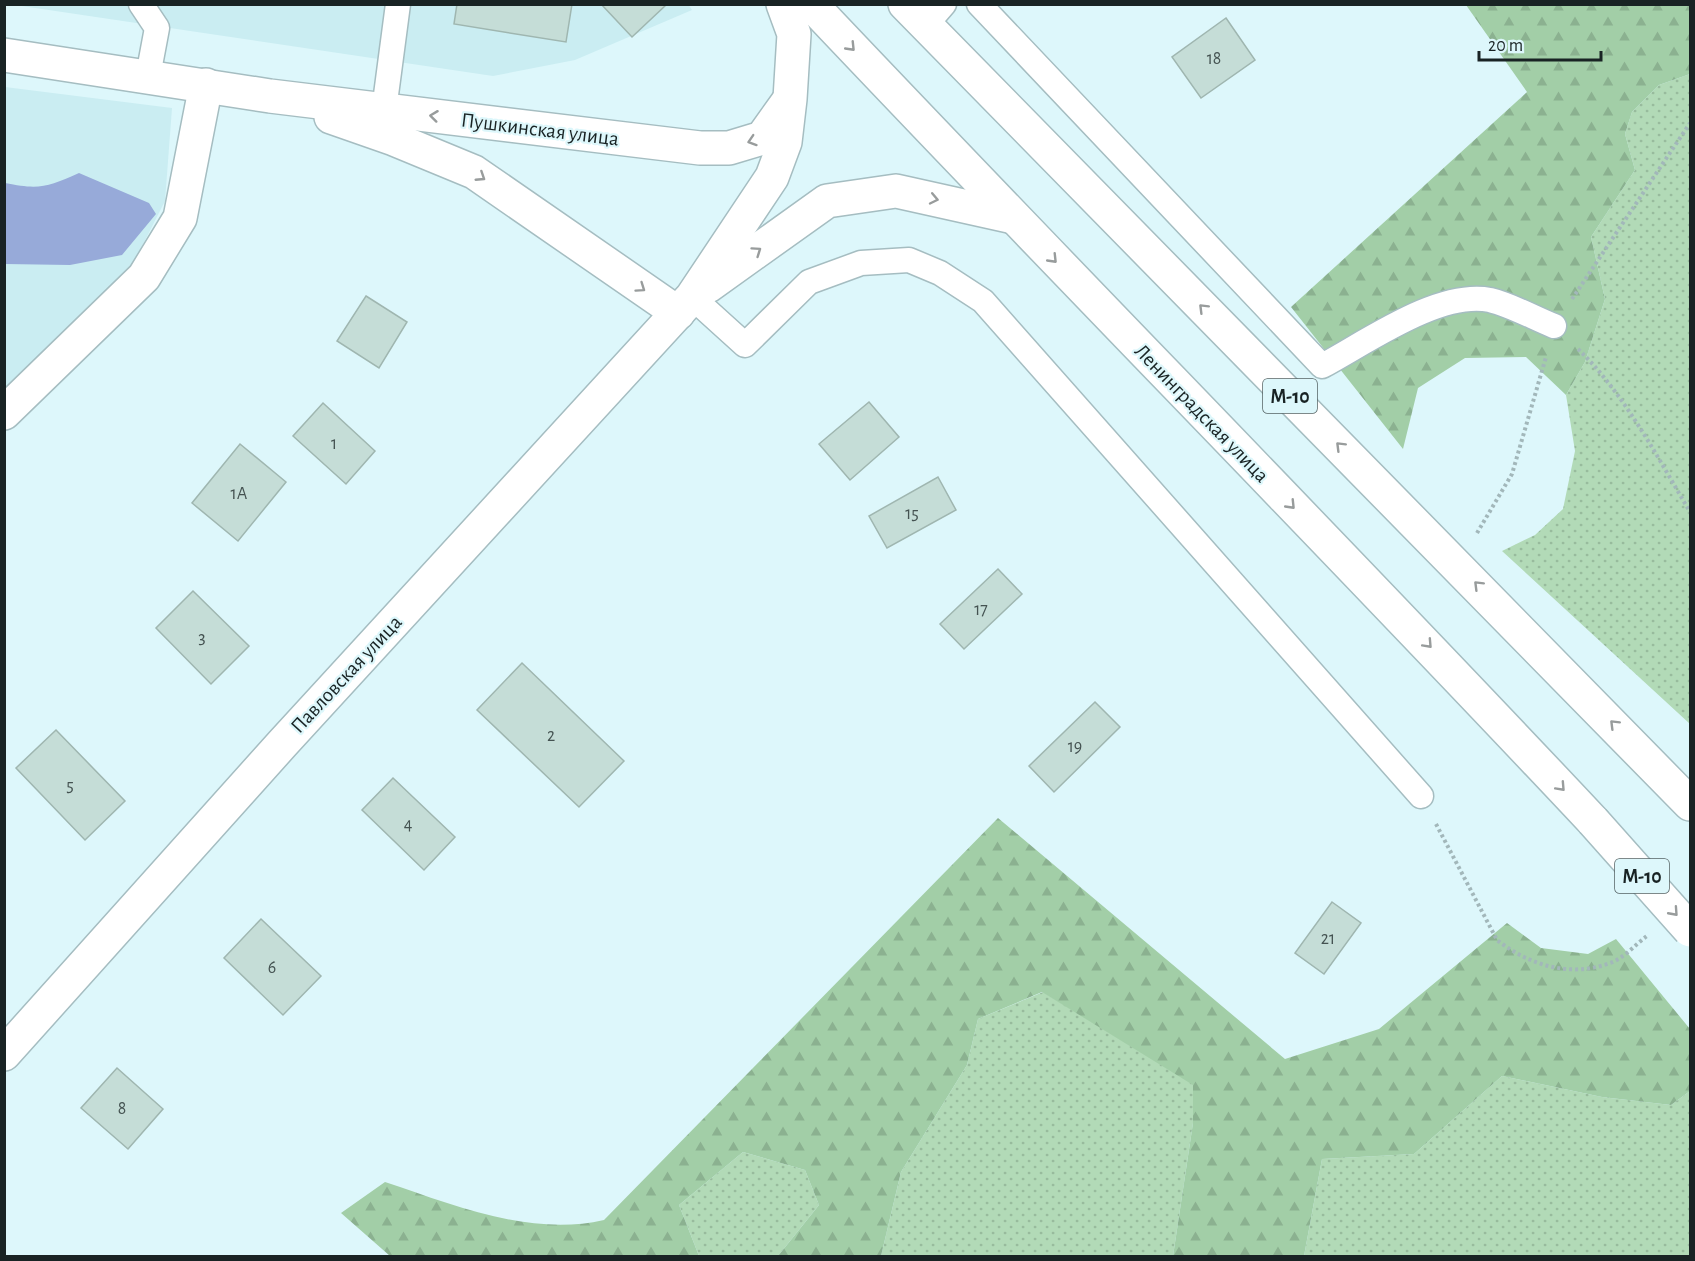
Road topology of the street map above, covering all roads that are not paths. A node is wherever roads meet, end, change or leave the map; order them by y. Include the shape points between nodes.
1 (141, 4) edge
2 (398, 4) edge
3 (783, 4) edge
4 (811, 4) edge
5 (979, 4) edge
6 (924, 12) edge
7 (4, 55) edge
8 (148, 76) junction
9 (206, 85) junction
10 (270, 96) junction
11 (790, 99) junction
12 (384, 110) junction
13 (1013, 217) junction
14 (685, 305) junction
15 (1554, 326) road end
16 (4, 413) edge
17 (1421, 796) road end
18 (1690, 804) edge
19 (1690, 930) edge
20 (4, 1054) edge

1 - 8 lane via 157,28
2 - 12 lane
3 - 11 main road via 794,34
4 -> 13 main road, Ленинградская улица / М-10
5 - 15 lane via 1322,366 1436,305 1464,298 1491,301
18 -> 6 main road, М-10
7 - 8 main road, Пушкинская улица
8 - 9 main road, Пушкинская улица
9 - 10 main road, Пушкинская улица
9 - 16 main road via 180,218 144,277
10 - 12 main road, Пушкинская улица
10 -> 14 main road, Пушкинская улица via 474,172
11 -> 12 main road, Пушкинская улица via 762,138 729,148 700,148
11 - 14 main road via 785,142 772,177
14 -> 13 main road via 827,201 896,191
13 -> 19 main road, Ленинградская улица / М-10, bridge via 1395,610
14 - 17 lane via 745,345 809,282 861,263 909,260 940,273 983,301
14 - 20 main road, Павловская улица

